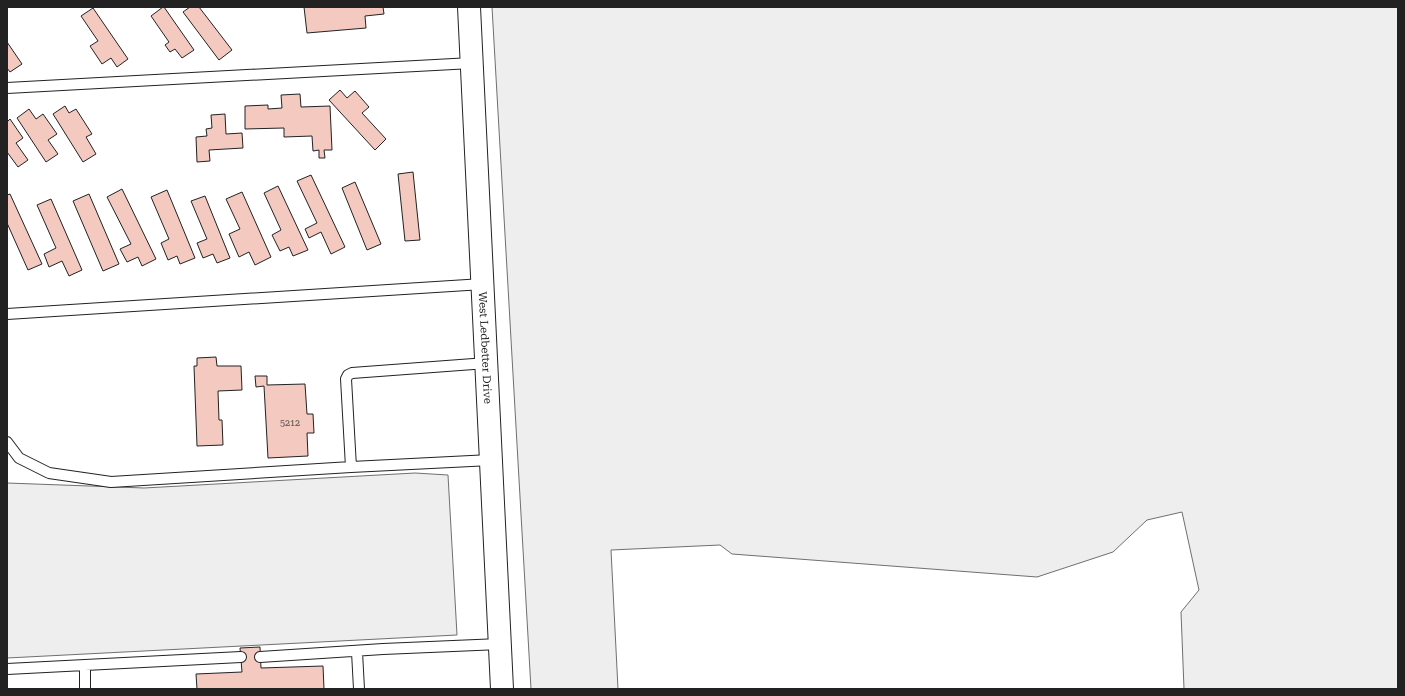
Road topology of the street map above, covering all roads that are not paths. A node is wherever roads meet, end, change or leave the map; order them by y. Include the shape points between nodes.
1 (469, 7) edge
2 (472, 63) junction
3 (7, 88) edge
4 (483, 284) junction
5 (7, 314) edge
6 (487, 363) junction
7 (7, 442) edge
8 (491, 460) junction
9 (351, 467) junction
10 (500, 644) junction
11 (357, 652) junction
12 (241, 657) dead end
13 (260, 658) dead end
14 (85, 665) junction
15 (7, 669) edge
16 (85, 689) edge
17 (359, 689) edge
18 (502, 689) edge

1 - 2 street, West Ledbetter Drive
2 - 3 lane
2 - 4 street, West Ledbetter Drive
4 - 5 lane
4 - 6 street, West Ledbetter Drive
6 - 8 street, West Ledbetter Drive
6 - 9 lane via 348,375 346,379
7 - 9 lane via 19,458 49,473 111,482
8 - 9 lane
8 - 10 street, West Ledbetter Drive
10 - 11 lane
10 - 18 street, West Ledbetter Drive
11 - 13 lane
11 - 17 lane
12 - 14 lane
14 - 15 lane
14 - 16 lane

